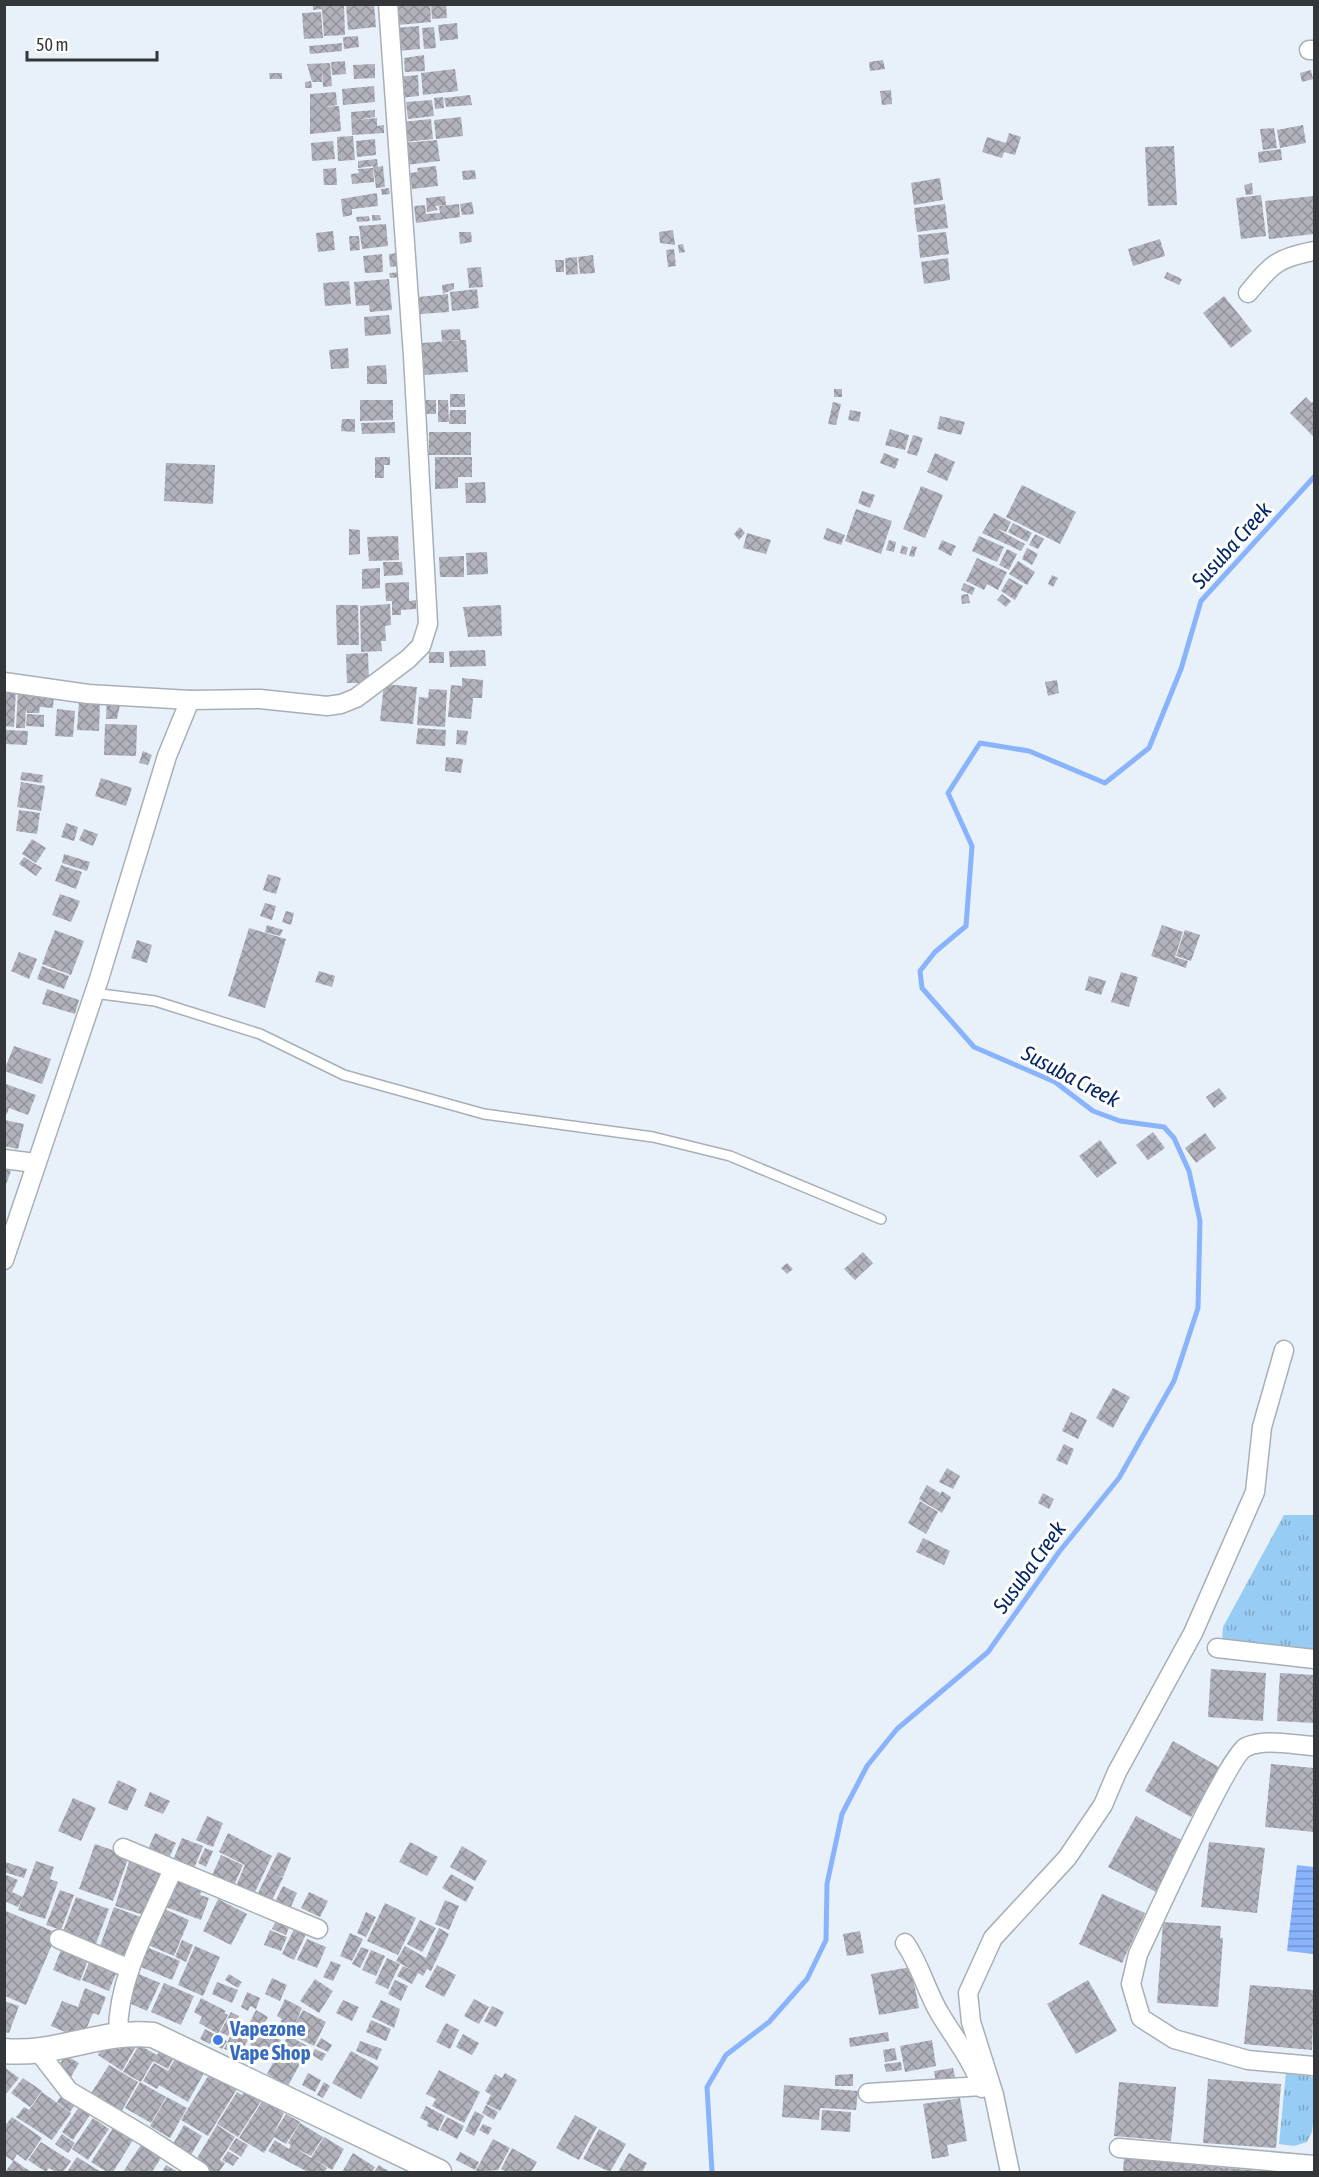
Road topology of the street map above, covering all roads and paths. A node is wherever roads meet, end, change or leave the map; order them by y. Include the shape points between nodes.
1 (388, 4) edge
2 (1314, 251) edge
3 (1248, 293) dead end
4 (4, 682) edge
5 (190, 700) junction
6 (94, 993) junction
7 (4, 1159) edge
8 (35, 1163) junction
9 (881, 1219) dead end
10 (4, 1260) edge
11 (1284, 1350) dead end
12 (1217, 1648) dead end
13 (1314, 1659) edge
14 (1314, 1746) edge
15 (123, 1848) dead end
16 (172, 1869) junction
17 (318, 1929) dead end
18 (59, 1939) dead end
19 (904, 1943) dead end
20 (130, 1969) junction
21 (118, 2035) junction
22 (4, 2050) edge
23 (38, 2051) junction
24 (1314, 2066) edge
25 (982, 2086) junction
26 (868, 2093) dead end
27 (1119, 2148) dead end
28 (1314, 2165) edge
29 (200, 2172) edge
30 (439, 2172) edge
31 (996, 2172) edge
32 (1010, 2172) edge

1 - 5 street via 428,624 421,646 408,659 356,698 341,704
2 - 3 street via 1286,256 1269,267
4 - 5 street via 88,694
5 - 6 street via 167,756
6 - 8 street
6 - 9 lane via 155,1001 260,1034 344,1075 484,1114 653,1137 730,1156
7 - 8 street
8 - 10 street
11 - 32 street via 1263,1426 1255,1492 1193,1633 1103,1805 1067,1858 993,1938 968,1993 971,2022 994,2096
12 - 13 street
14 - 24 street via 1259,1743 1244,1747 1224,1776 1138,1954 1131,1984 1141,2018 1174,2039 1248,2060
15 - 16 street
16 - 17 street
16 - 20 street
18 - 20 street
19 - 25 street via 919,1963 939,2012
20 - 21 street via 118,2013
21 - 23 street
21 - 30 street via 153,2035 178,2045
22 - 23 street
23 - 29 street via 69,2091
25 - 26 street
25 - 31 street
27 - 28 street

